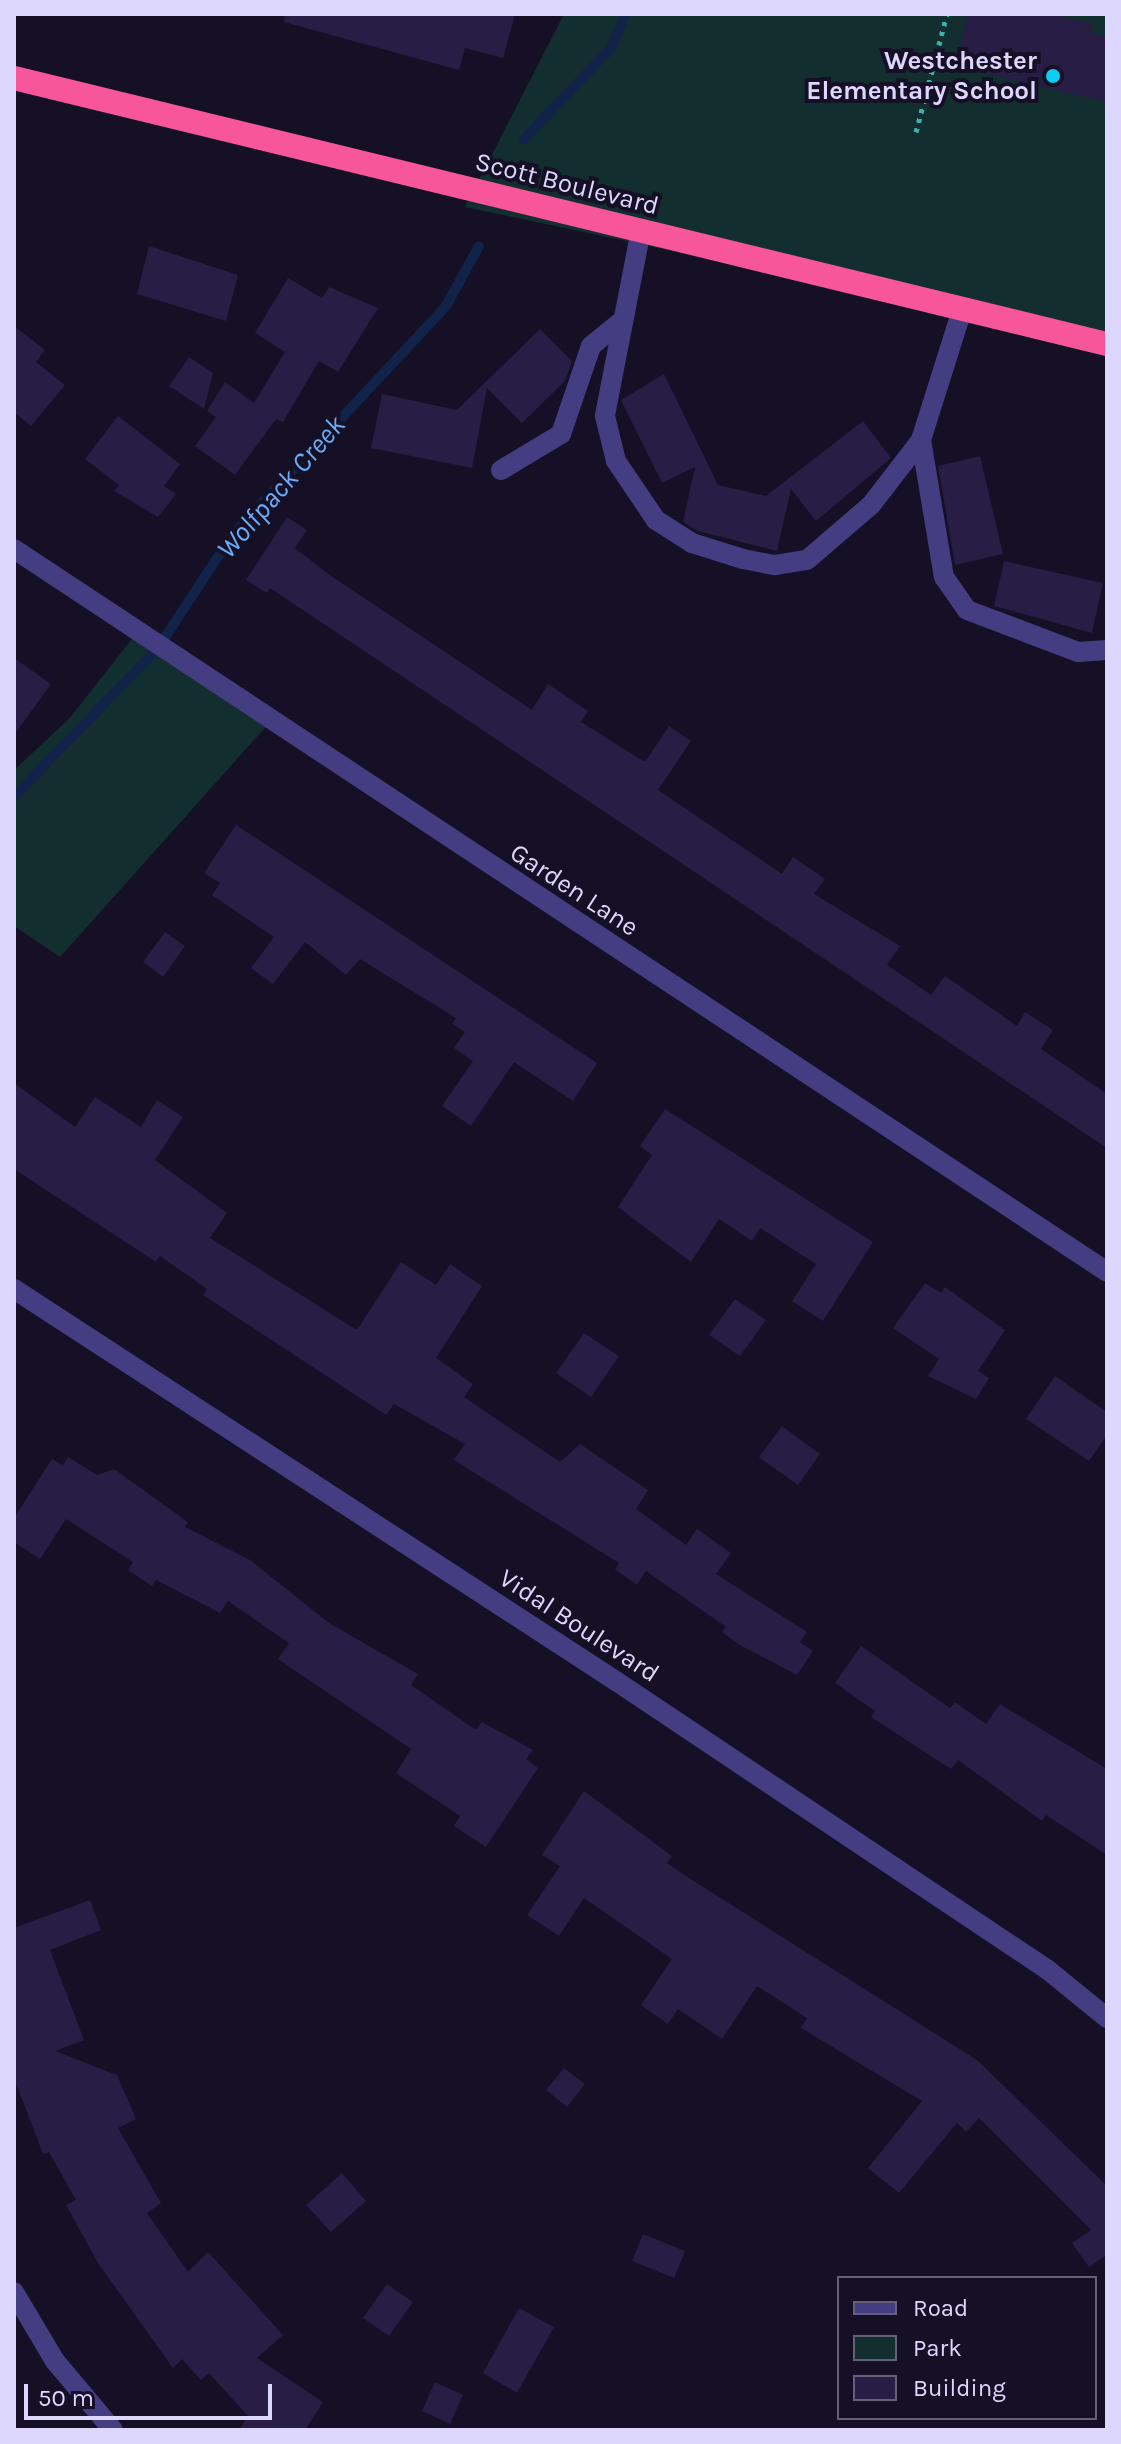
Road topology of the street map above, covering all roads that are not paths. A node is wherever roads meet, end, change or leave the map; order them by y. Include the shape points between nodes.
1 (14, 78) edge
2 (641, 230) junction
3 (962, 310) junction
4 (619, 323) junction
5 (1107, 344) edge
6 (921, 440) junction
7 (501, 470) dead end
8 (14, 549) edge
9 (1107, 650) edge
10 (1107, 1272) edge
11 (14, 1289) edge
12 (1107, 2018) edge
13 (14, 2292) edge
14 (113, 2430) edge

1 - 2 highway, Scott Boulevard
2 - 3 highway, Scott Boulevard
2 - 4 street
3 - 5 highway, Scott Boulevard
3 - 6 street
4 - 6 street via 605,416 616,461 656,520 692,543 775,565 807,560 871,505
4 - 7 street via 591,346 561,434
6 - 9 street via 944,577 967,610 1064,648
8 - 10 street, Garden Lane
11 - 12 street, Vidal Boulevard via 655,1707 1048,1970
13 - 14 street via 55,2361

